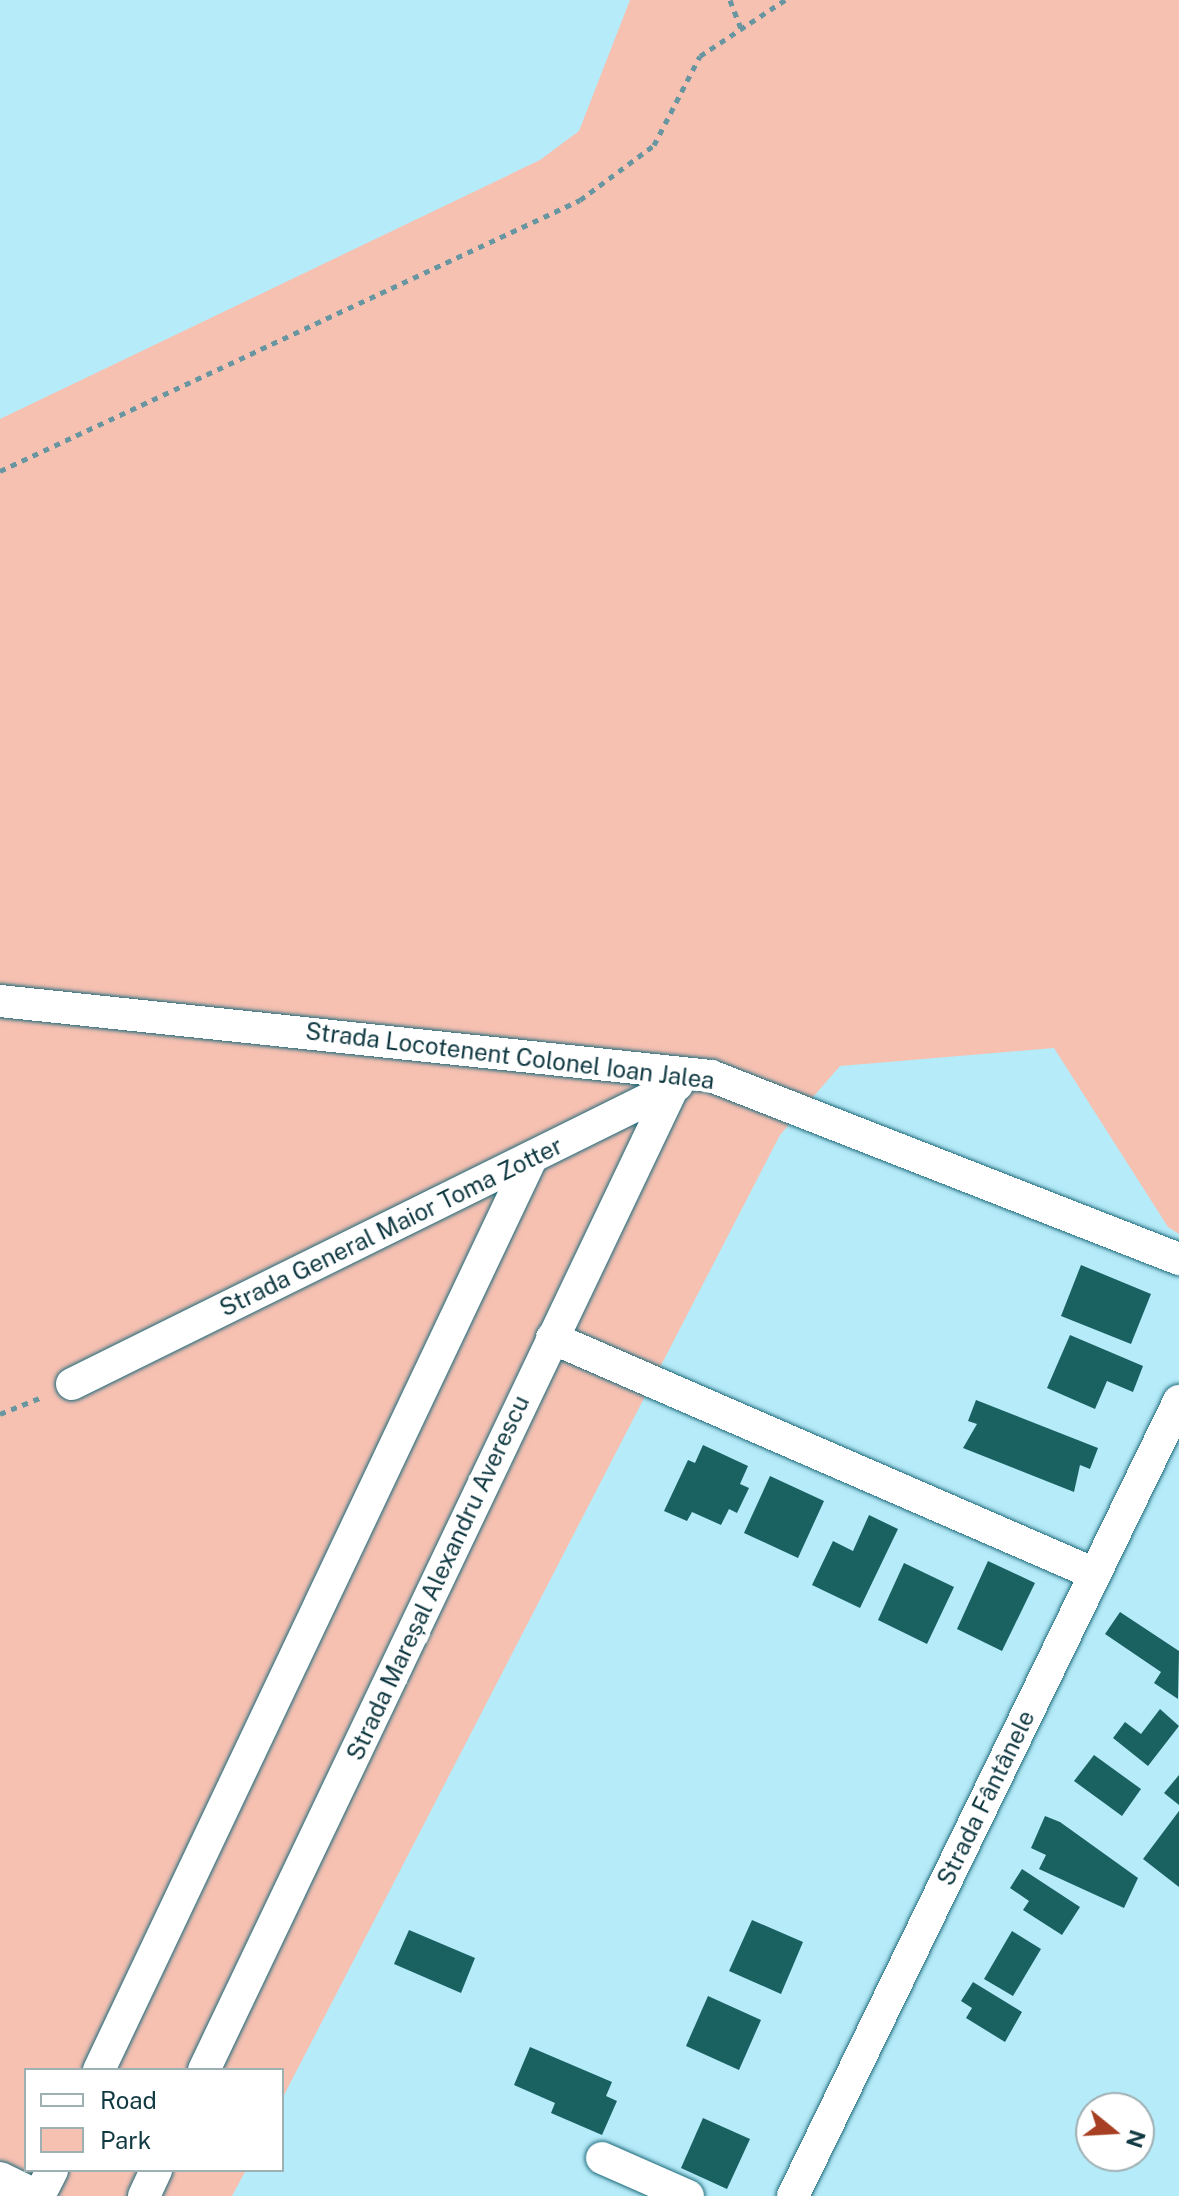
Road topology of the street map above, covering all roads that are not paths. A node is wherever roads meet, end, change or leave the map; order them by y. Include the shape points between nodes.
1 (0, 1001) edge
2 (711, 1076) junction
3 (673, 1087) junction
4 (532, 1157) junction
5 (1179, 1259) edge
6 (552, 1338) junction
7 (72, 1384) road end
8 (1179, 1401) edge
9 (1095, 1574) junction
10 (100, 2068) edge
11 (205, 2068) edge
12 (602, 2158) dead end
13 (51, 2172) edge
14 (155, 2172) edge
15 (0, 2178) edge
16 (38, 2196) edge
17 (144, 2196) edge
18 (688, 2196) edge
19 (793, 2196) edge

1 - 2 street, Strada Locotenent Colonel Ioan Jalea
2 - 3 street, Strada General Maior Toma Zotter
2 - 5 street, Strada Locotenent Colonel Ioan Jalea
3 - 4 street, Strada General Maior Toma Zotter
3 - 6 street, Strada Mareșal Alexandru Averescu
4 - 7 street, Strada General Maior Toma Zotter
4 - 10 street
6 - 9 street
6 - 11 street, Strada Mareșal Alexandru Averescu
8 - 9 street, Strada Fântânele
9 - 19 street, Strada Fântânele
12 - 18 street
13 - 16 street
14 - 17 street
15 - 16 street

